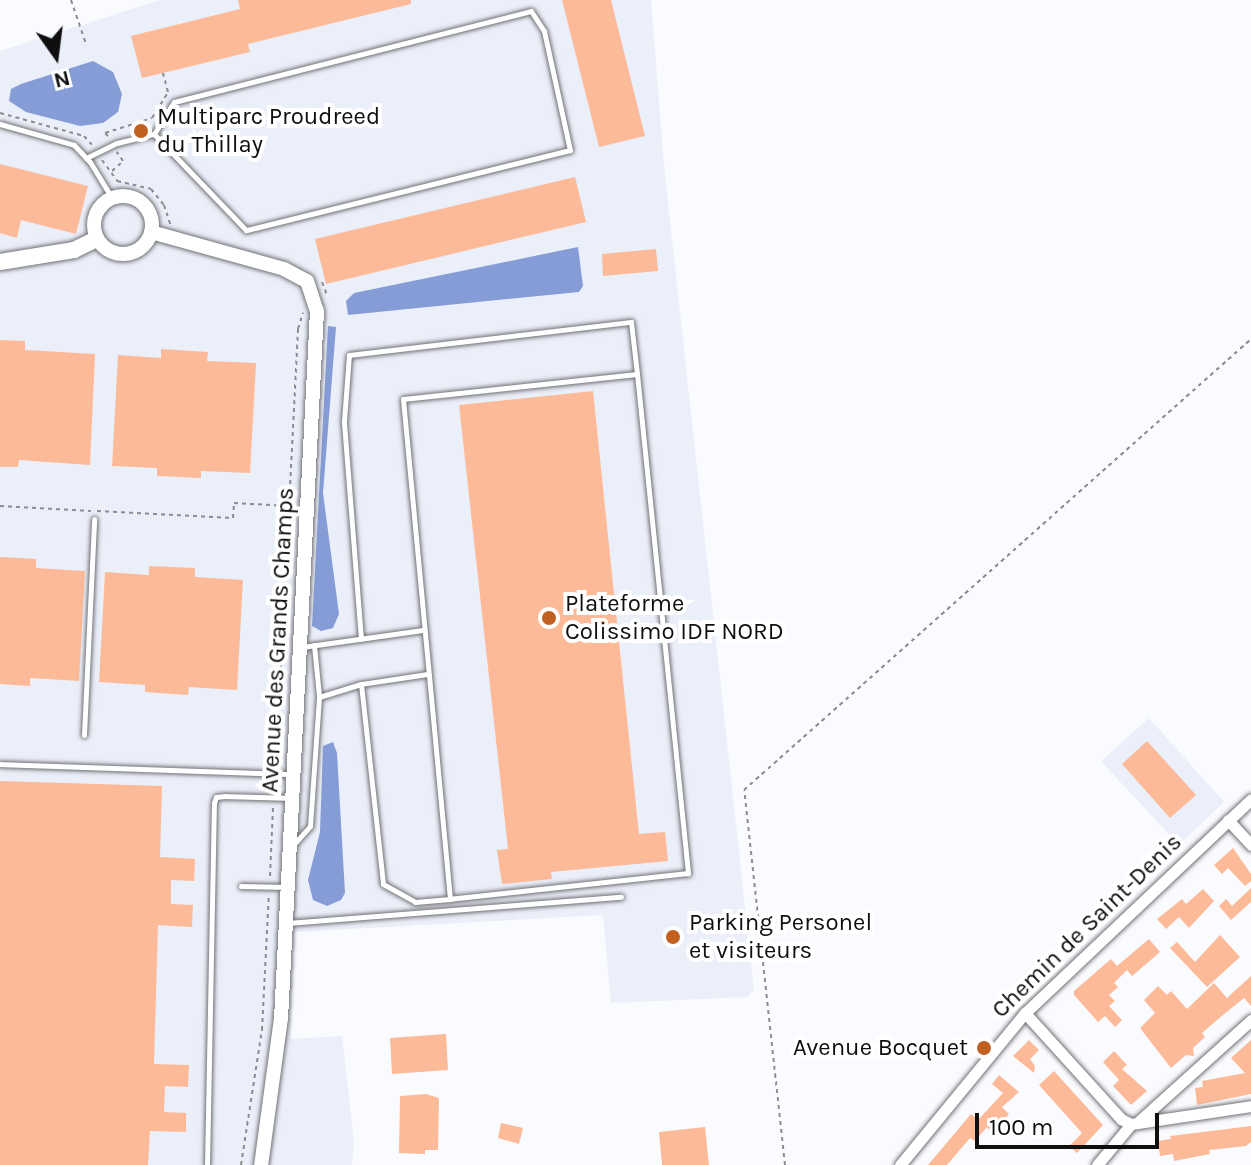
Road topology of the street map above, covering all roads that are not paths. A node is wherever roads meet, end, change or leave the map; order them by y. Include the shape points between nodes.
1 (0, 124) edge
2 (154, 134) junction
3 (86, 158) junction
4 (112, 198) junction
5 (151, 232) junction
6 (97, 239) junction
7 (0, 251) edge
8 (29, 256) junction
9 (0, 262) edge
10 (637, 374) junction
11 (94, 519) dead end
12 (423, 630) junction
13 (361, 639) junction
14 (307, 646) junction
15 (428, 674) junction
16 (361, 684) junction
17 (319, 697) junction
18 (84, 735) dead end
19 (0, 764) edge
20 (293, 774) junction
21 (292, 798) junction
22 (1251, 799) edge
23 (1228, 820) junction
24 (1251, 845) edge
25 (290, 847) junction
26 (241, 886) dead end
27 (288, 887) junction
28 (621, 897) dead end
29 (450, 899) junction
30 (286, 923) junction
31 (1025, 1013) junction
32 (1251, 1020) edge
33 (1251, 1106) edge
34 (1135, 1123) junction
35 (207, 1165) edge
36 (261, 1165) edge
37 (900, 1165) edge
38 (1097, 1165) edge

1 - 3 lane via 74,145
2 - 2 lane via 174,102 531,11 544,31 570,150 246,230
2 - 3 lane
3 - 4 lane
4 - 5 main road via 133,197 144,205
4 - 6 main road via 94,219
5 - 6 main road via 140,249 127,254 107,249
5 - 14 main road, Avenue des Grands Champs via 284,269 307,281 317,311
6 - 8 main road via 74,250
7 - 8 main road
8 - 9 main road
10 - 12 lane via 403,399
10 - 13 lane via 631,322 349,355 344,421
10 - 29 lane via 688,873
11 - 18 lane
12 - 13 lane
12 - 15 lane
13 - 14 lane
14 - 17 lane
14 - 20 main road, Avenue des Grands Champs
15 - 16 lane
15 - 29 lane
16 - 17 lane
16 - 29 lane via 383,884 415,902
17 - 25 lane via 310,826
19 - 20 lane
20 - 21 main road, Avenue des Grands Champs
21 - 25 main road, Avenue des Grands Champs
21 - 35 lane via 225,796 214,803
22 - 23 street, Chemin de Saint-Denis
23 - 24 street
23 - 31 street, Chemin de Saint-Denis
25 - 27 main road, Avenue des Grands Champs
26 - 27 lane
27 - 30 main road, Avenue des Grands Champs
28 - 30 lane
30 - 36 main road, Avenue des Grands Champs via 279,1041
31 - 34 street via 1121,1119
31 - 37 street, Chemin de Saint-Denis
32 - 34 street
33 - 34 street
34 - 38 street

